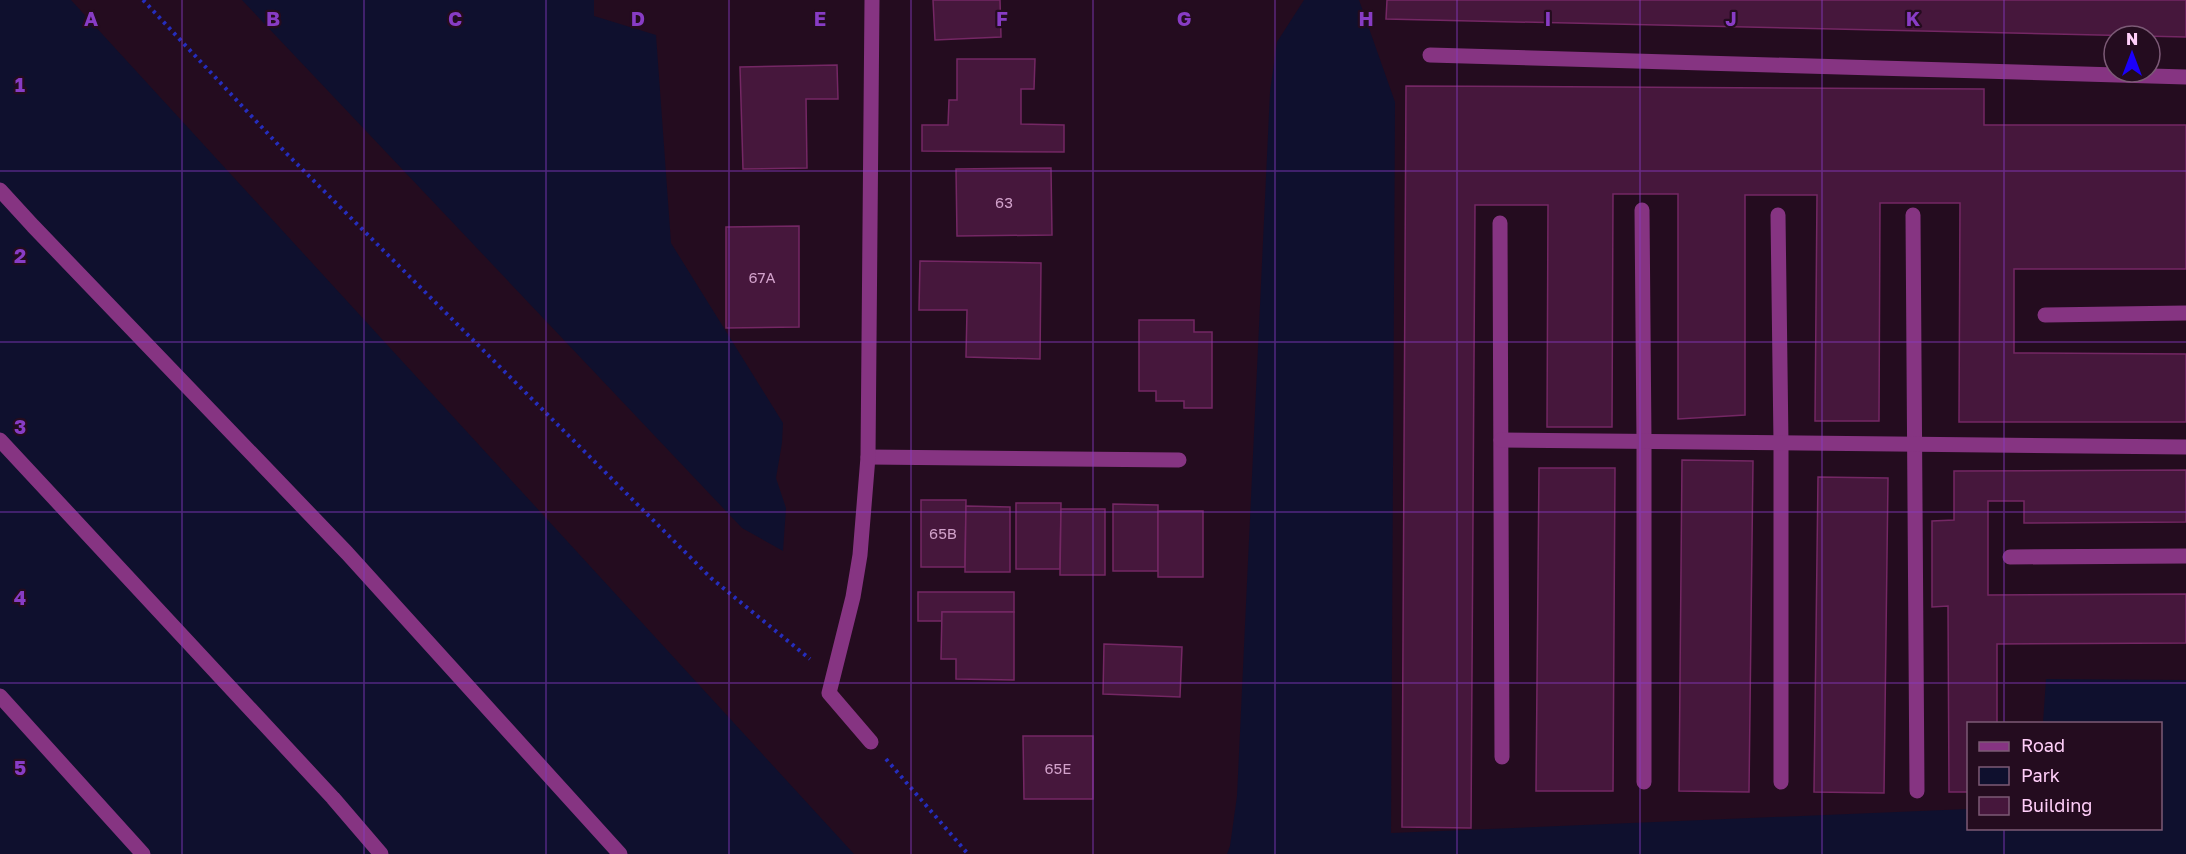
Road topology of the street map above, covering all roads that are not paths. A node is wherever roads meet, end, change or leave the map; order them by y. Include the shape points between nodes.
1 (872, 0) edge
2 (1430, 55) dead end
3 (2186, 77) edge
4 (0, 190) edge
5 (1642, 210) dead end
6 (1778, 215) dead end
7 (1913, 215) dead end
8 (1500, 223) dead end
9 (2186, 313) edge
10 (2045, 315) dead end
11 (0, 440) edge
12 (1501, 440) junction
13 (1644, 441) junction
14 (1781, 443) junction
15 (1915, 444) junction
16 (2186, 447) edge
17 (868, 457) junction
18 (1179, 460) dead end
19 (2186, 556) edge
20 (2010, 557) dead end
21 (0, 696) edge
22 (871, 742) road end
23 (1502, 757) dead end
24 (1644, 782) dead end
25 (1781, 782) dead end
26 (1917, 791) dead end
27 (143, 854) edge
28 (381, 854) edge
29 (620, 854) edge

1 - 17 lane
2 - 3 lane
4 - 29 lane via 347,552
5 - 13 lane
6 - 14 lane
7 - 15 lane
8 - 12 lane
9 - 10 lane
11 - 28 lane
12 - 13 lane
12 - 23 lane
13 - 14 lane
13 - 24 lane
14 - 15 lane
14 - 25 lane
15 - 16 lane
15 - 26 lane
17 - 18 lane
17 - 22 lane via 860,555 829,693
19 - 20 lane
21 - 27 lane

